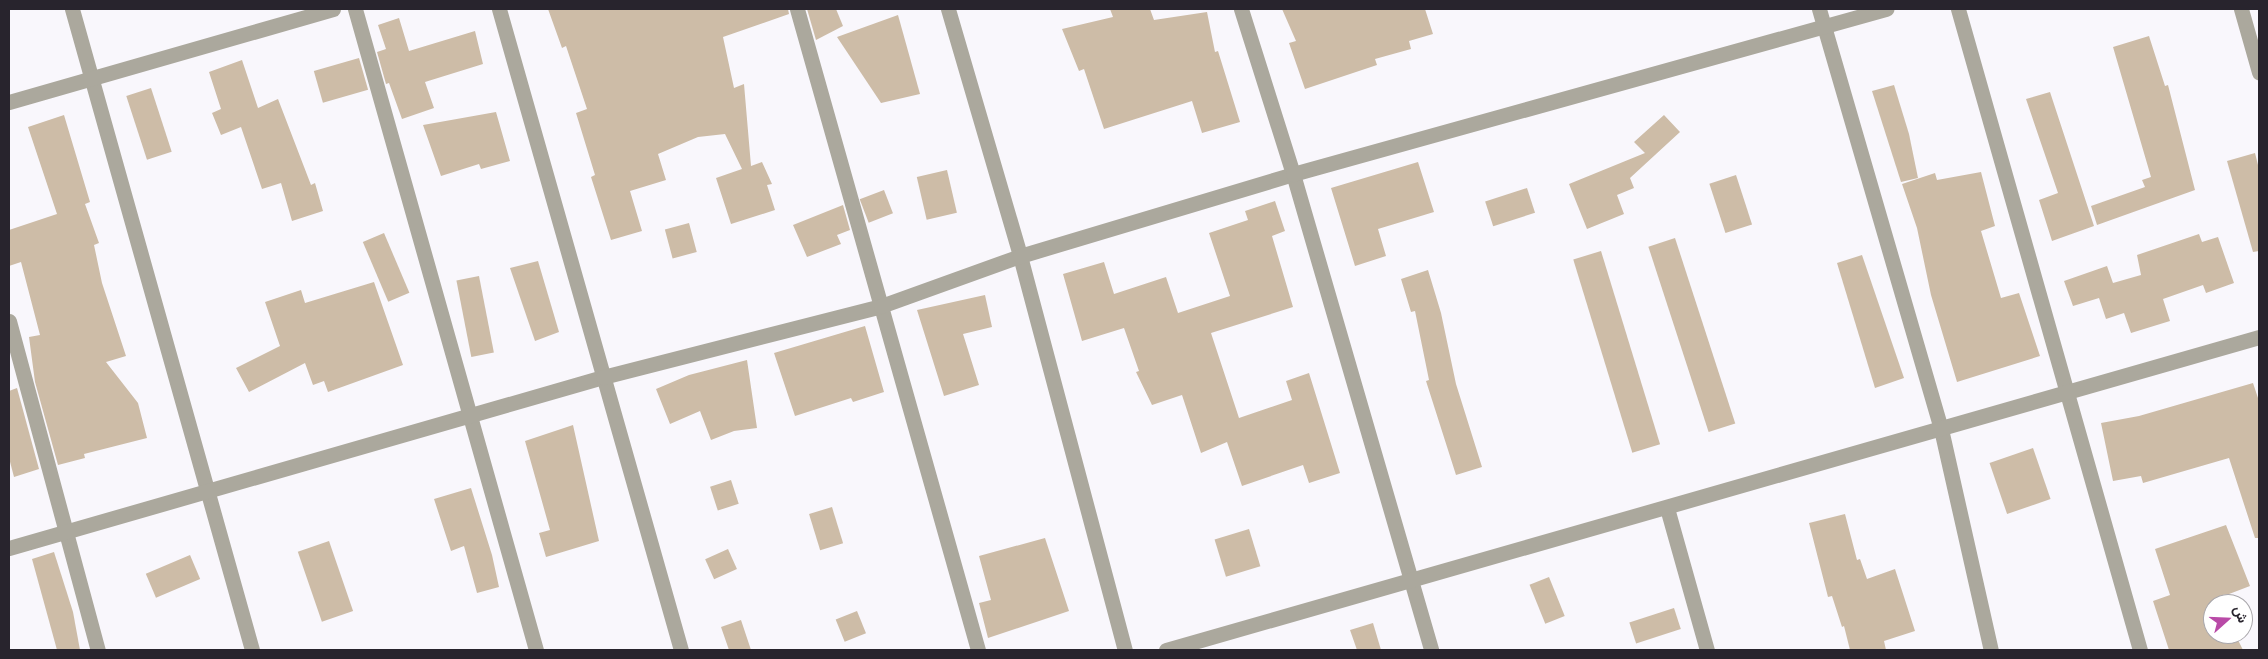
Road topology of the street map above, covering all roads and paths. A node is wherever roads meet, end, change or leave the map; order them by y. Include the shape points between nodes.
1 (72, 9) edge
2 (333, 9) edge
3 (355, 9) edge
4 (499, 9) edge
5 (797, 9) edge
6 (948, 9) edge
7 (1241, 9) edge
8 (1819, 9) edge
9 (1886, 9) edge
10 (1958, 9) edge
11 (2241, 9) edge
12 (1824, 26) junction
13 (2259, 72) edge
14 (91, 78) junction
15 (9, 102) edge
16 (1294, 174) junction
17 (1020, 256) junction
18 (881, 306) junction
19 (9, 321) edge
20 (2259, 337) edge
21 (604, 378) junction
22 (2067, 393) junction
23 (470, 416) junction
24 (1941, 429) junction
25 (208, 491) junction
26 (1667, 508) junction
27 (66, 532) junction
28 (9, 548) edge
29 (1412, 580) junction
30 (98, 650) edge
31 (252, 650) edge
32 (536, 650) edge
33 (681, 650) edge
34 (978, 650) edge
35 (1125, 650) edge
36 (1166, 650) edge
37 (1431, 650) edge
38 (1707, 650) edge
39 (1991, 650) edge
40 (2140, 650) edge

1 - 14 street
2 - 14 street
3 - 23 street
4 - 21 street
5 - 18 street
6 - 17 street
7 - 16 street
8 - 12 street
9 - 12 street
10 - 22 street
11 - 13 street
12 - 16 street
12 - 24 street
14 - 15 street
14 - 25 street
16 - 17 street
16 - 29 street
17 - 18 street
17 - 35 street
18 - 21 street
18 - 34 street
19 - 27 street
20 - 22 street
21 - 23 street
21 - 33 street
22 - 24 street
22 - 40 street
23 - 25 street
23 - 32 street
24 - 26 street
24 - 39 street
25 - 27 street
25 - 31 street
26 - 29 street
26 - 38 street
27 - 28 street
27 - 30 street
29 - 36 street
29 - 37 street

